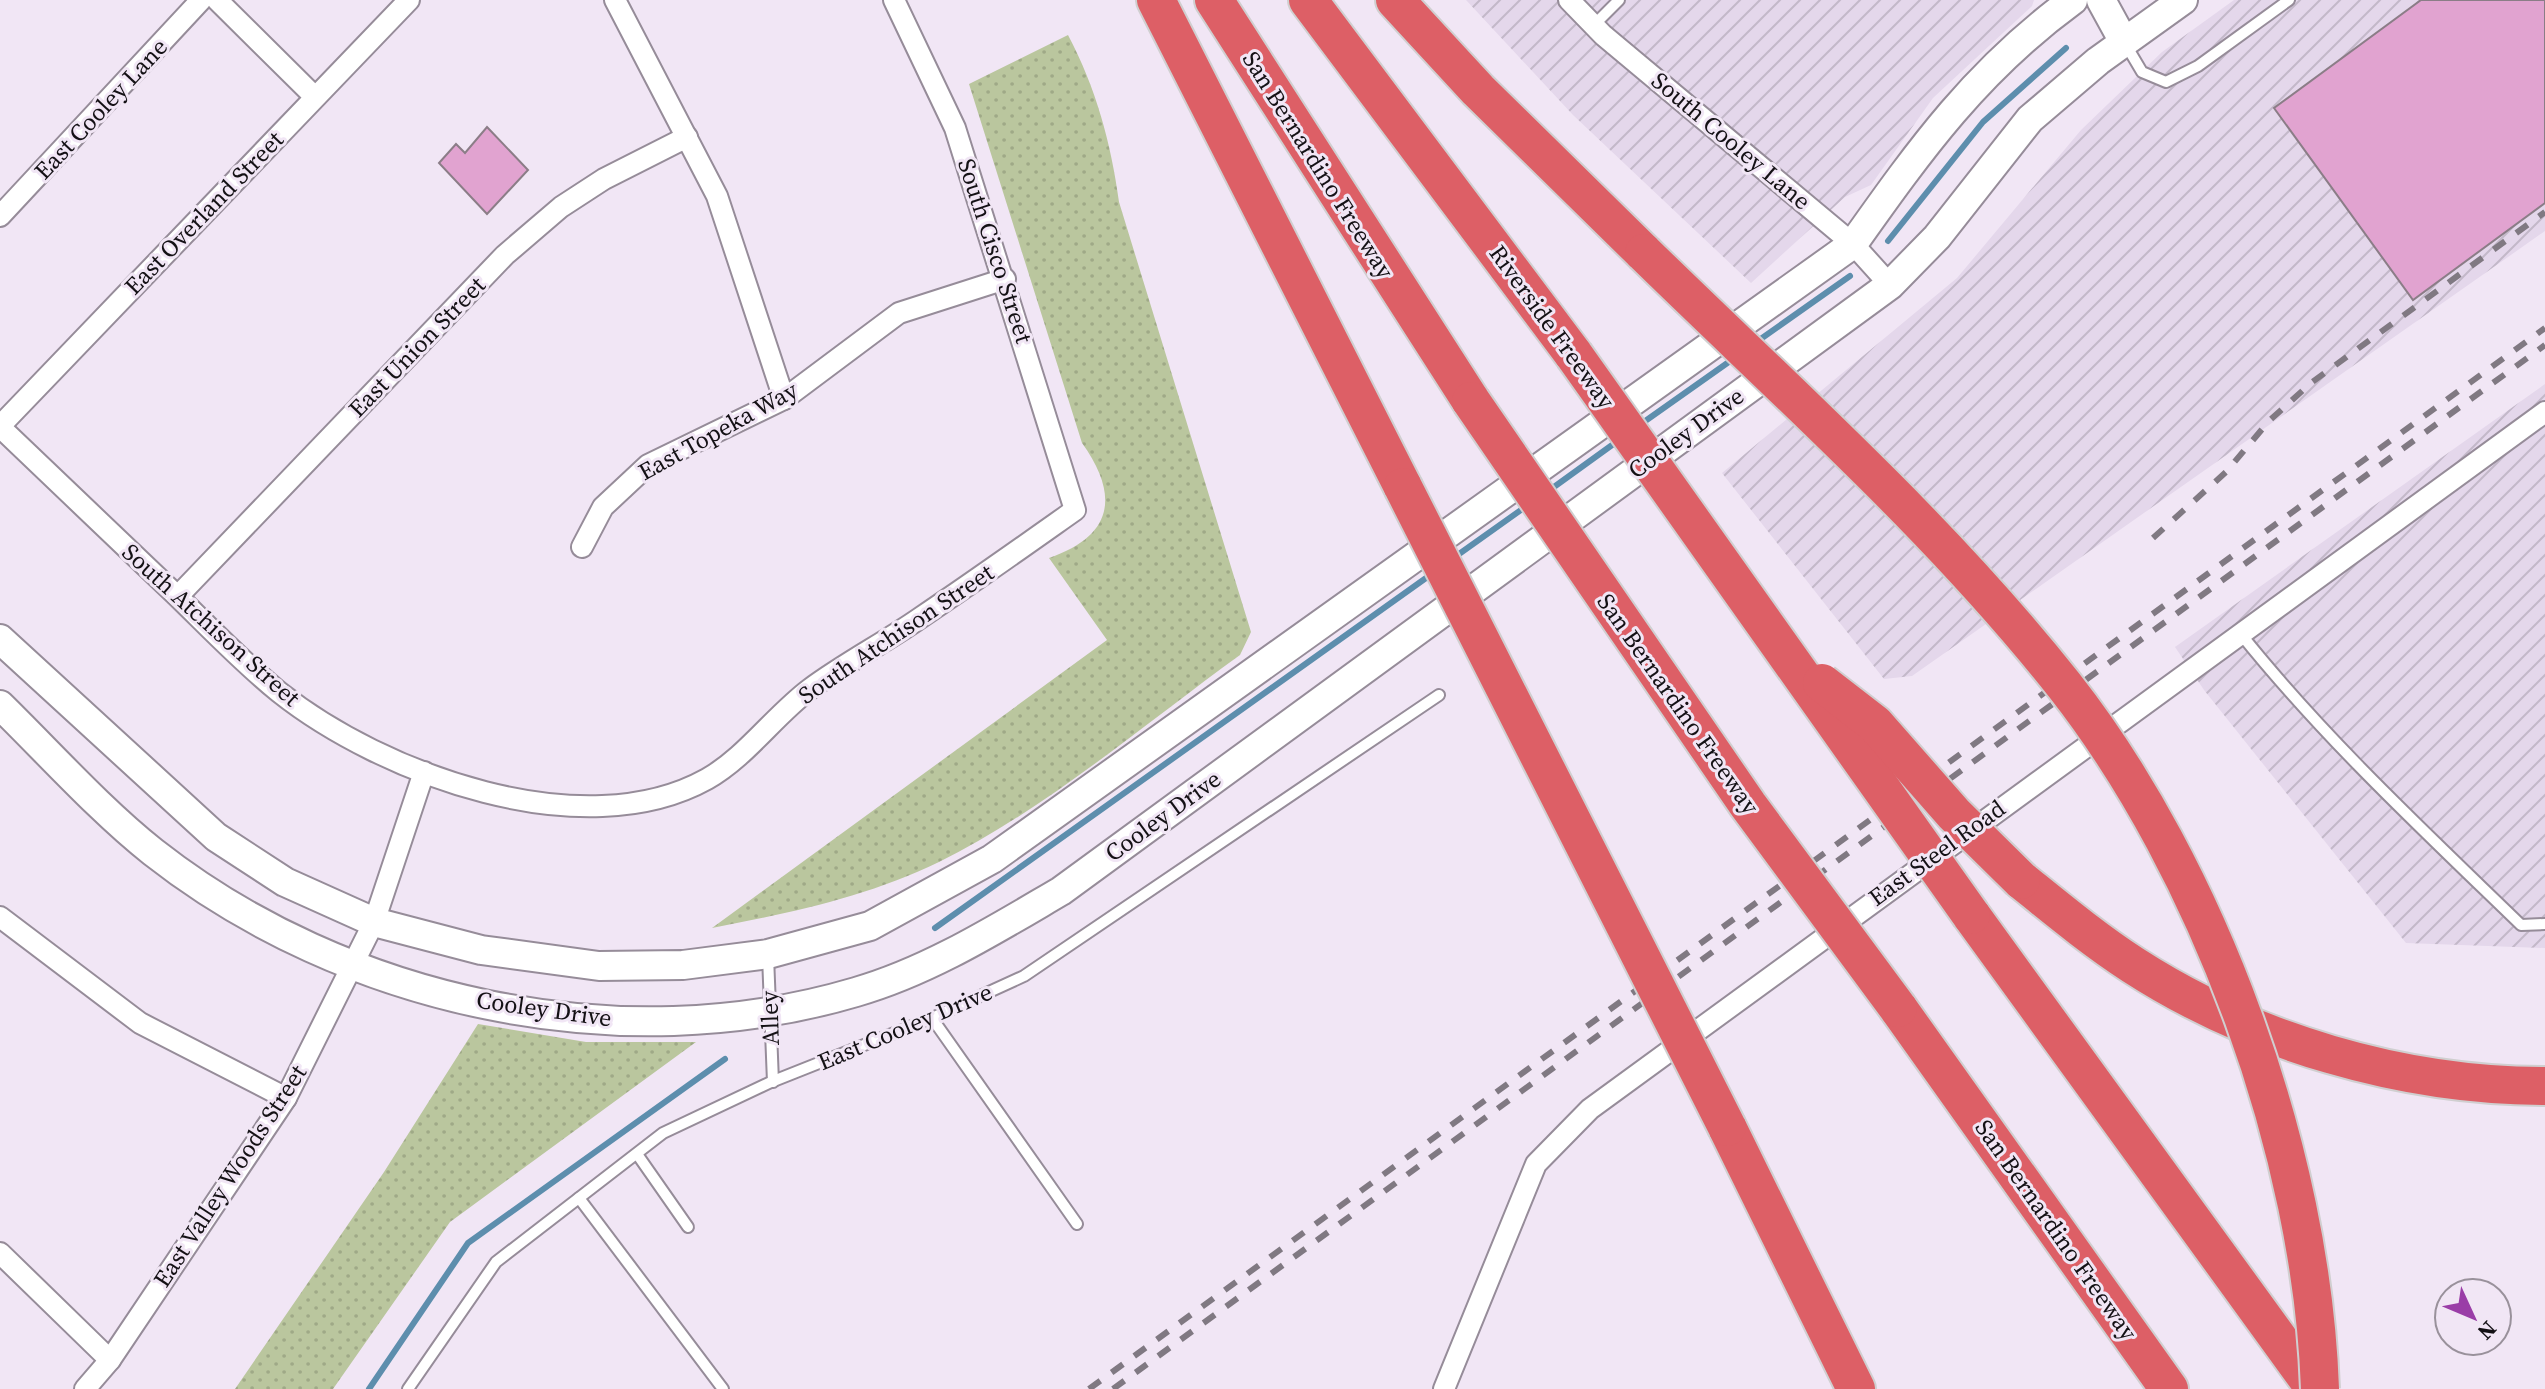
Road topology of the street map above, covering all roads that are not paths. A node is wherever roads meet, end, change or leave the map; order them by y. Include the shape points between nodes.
1 (201, 0) edge
2 (217, 0) edge
3 (409, 0) edge
4 (615, 0) edge
5 (894, 0) edge
6 (1156, 0) edge
7 (1214, 0) edge
8 (1308, 0) edge
9 (1395, 0) edge
10 (1569, 0) edge
11 (1619, 0) edge
12 (2073, 0) edge
13 (2101, 0) edge
14 (2183, 0) edge
15 (2289, 0) edge
16 (1594, 25) junction
17 (2124, 42) junction
18 (315, 97) junction
19 (687, 137) junction
20 (0, 216) edge
21 (1853, 244) junction
22 (1005, 279) junction
23 (1890, 285) junction
24 (784, 399) junction
25 (2545, 412) edge
26 (0, 427) edge
27 (1075, 510) joint
28 (582, 547) dead end
29 (178, 596) junction
30 (2240, 633) junction
31 (0, 639) edge
32 (1791, 659) junction
33 (1439, 695) dead end
34 (0, 705) edge
35 (424, 772) junction
36 (0, 917) edge
37 (374, 922) junction
38 (2545, 924) edge
39 (768, 954) junction
40 (353, 966) junction
41 (770, 1012) junction
42 (932, 1018) junction
43 (773, 1082) junction
44 (2545, 1086) edge
45 (286, 1098) junction
46 (637, 1154) junction
47 (579, 1198) junction
48 (1077, 1224) dead end
49 (688, 1227) dead end
50 (0, 1253) edge
51 (110, 1360) junction
52 (85, 1389) edge
53 (408, 1389) edge
54 (723, 1389) edge
55 (1444, 1389) edge
56 (1856, 1389) edge
57 (2169, 1389) edge
58 (2318, 1389) edge

1 - 20 street, East Cooley Lane
2 - 18 street
3 - 18 street, East Overland Street
4 - 19 street
5 - 22 street, South Cisco Street via 955,128
6 - 56 highway, bridge
7 - 57 highway, San Bernardino Freeway, bridge via 1471,401 1741,794
8 - 32 highway, Riverside Freeway, bridge via 1574,355
9 - 58 highway, bridge via 1478,90 1980,584 2066,687 2137,794 2199,910 2234,992 2277,1121 2305,1248
10 - 16 street, South Cooley Lane
11 - 16 lane
12 - 21 street, Cooley Drive via 1982,76 1928,138
13 - 17 street
14 - 17 street, Cooley Drive
15 - 17 lane via 2198,66 2166,82 2142,72
16 - 21 street, South Cooley Lane
17 - 23 street, Cooley Drive via 2030,119 1937,237
18 - 26 street, East Overland Street
19 - 24 street via 717,196
19 - 29 street, East Union Street via 604,179 505,255
21 - 23 street, South Cooley Lane
21 - 39 street, Cooley Drive via 992,859 870,926
22 - 24 street, East Topeka Way via 899,313
22 - 27 street, South Cisco Street
23 - 41 street, Cooley Drive via 1061,891 944,957 857,992
24 - 28 street, East Topeka Way via 648,465 603,507
25 - 30 street, East Steel Road
26 - 29 street, South Atchison Street
27 - 35 street, South Atchison Street via 810,689 708,778 673,793 577,808 487,793
29 - 35 street, South Atchison Street via 280,693 331,728
30 - 38 lane via 2346,757 2521,925
30 - 55 street, East Steel Road via 1635,1072 1568,1130 1536,1164 1521,1193
31 - 37 street, Cooley Drive via 216,837 285,882
32 - 44 highway, bridge via 1875,724 2021,880 2134,966 2282,1038 2376,1065 2451,1079
32 - 58 highway, bridge
33 - 42 lane, East Cooley Drive via 1024,976
34 - 40 street, Cooley Drive via 152,851 251,918
35 - 37 street, East Valley Woods Street
36 - 45 street via 140,1023
37 - 39 street, Cooley Drive via 481,950 599,966 683,965
37 - 40 street, East Valley Woods Street
39 - 41 lane, Alley
40 - 41 street, Cooley Drive via 475,1001 587,1020 718,1021
40 - 45 street, East Valley Woods Street
41 - 43 lane, Alley
42 - 43 lane, East Cooley Drive
42 - 48 lane
43 - 46 lane, East Cooley Drive via 663,1133
45 - 51 street, East Valley Woods Street
46 - 47 lane, East Cooley Drive
46 - 49 lane
47 - 53 lane, East Cooley Drive via 496,1262
47 - 54 lane
50 - 51 street
51 - 52 street, East Valley Woods Street

